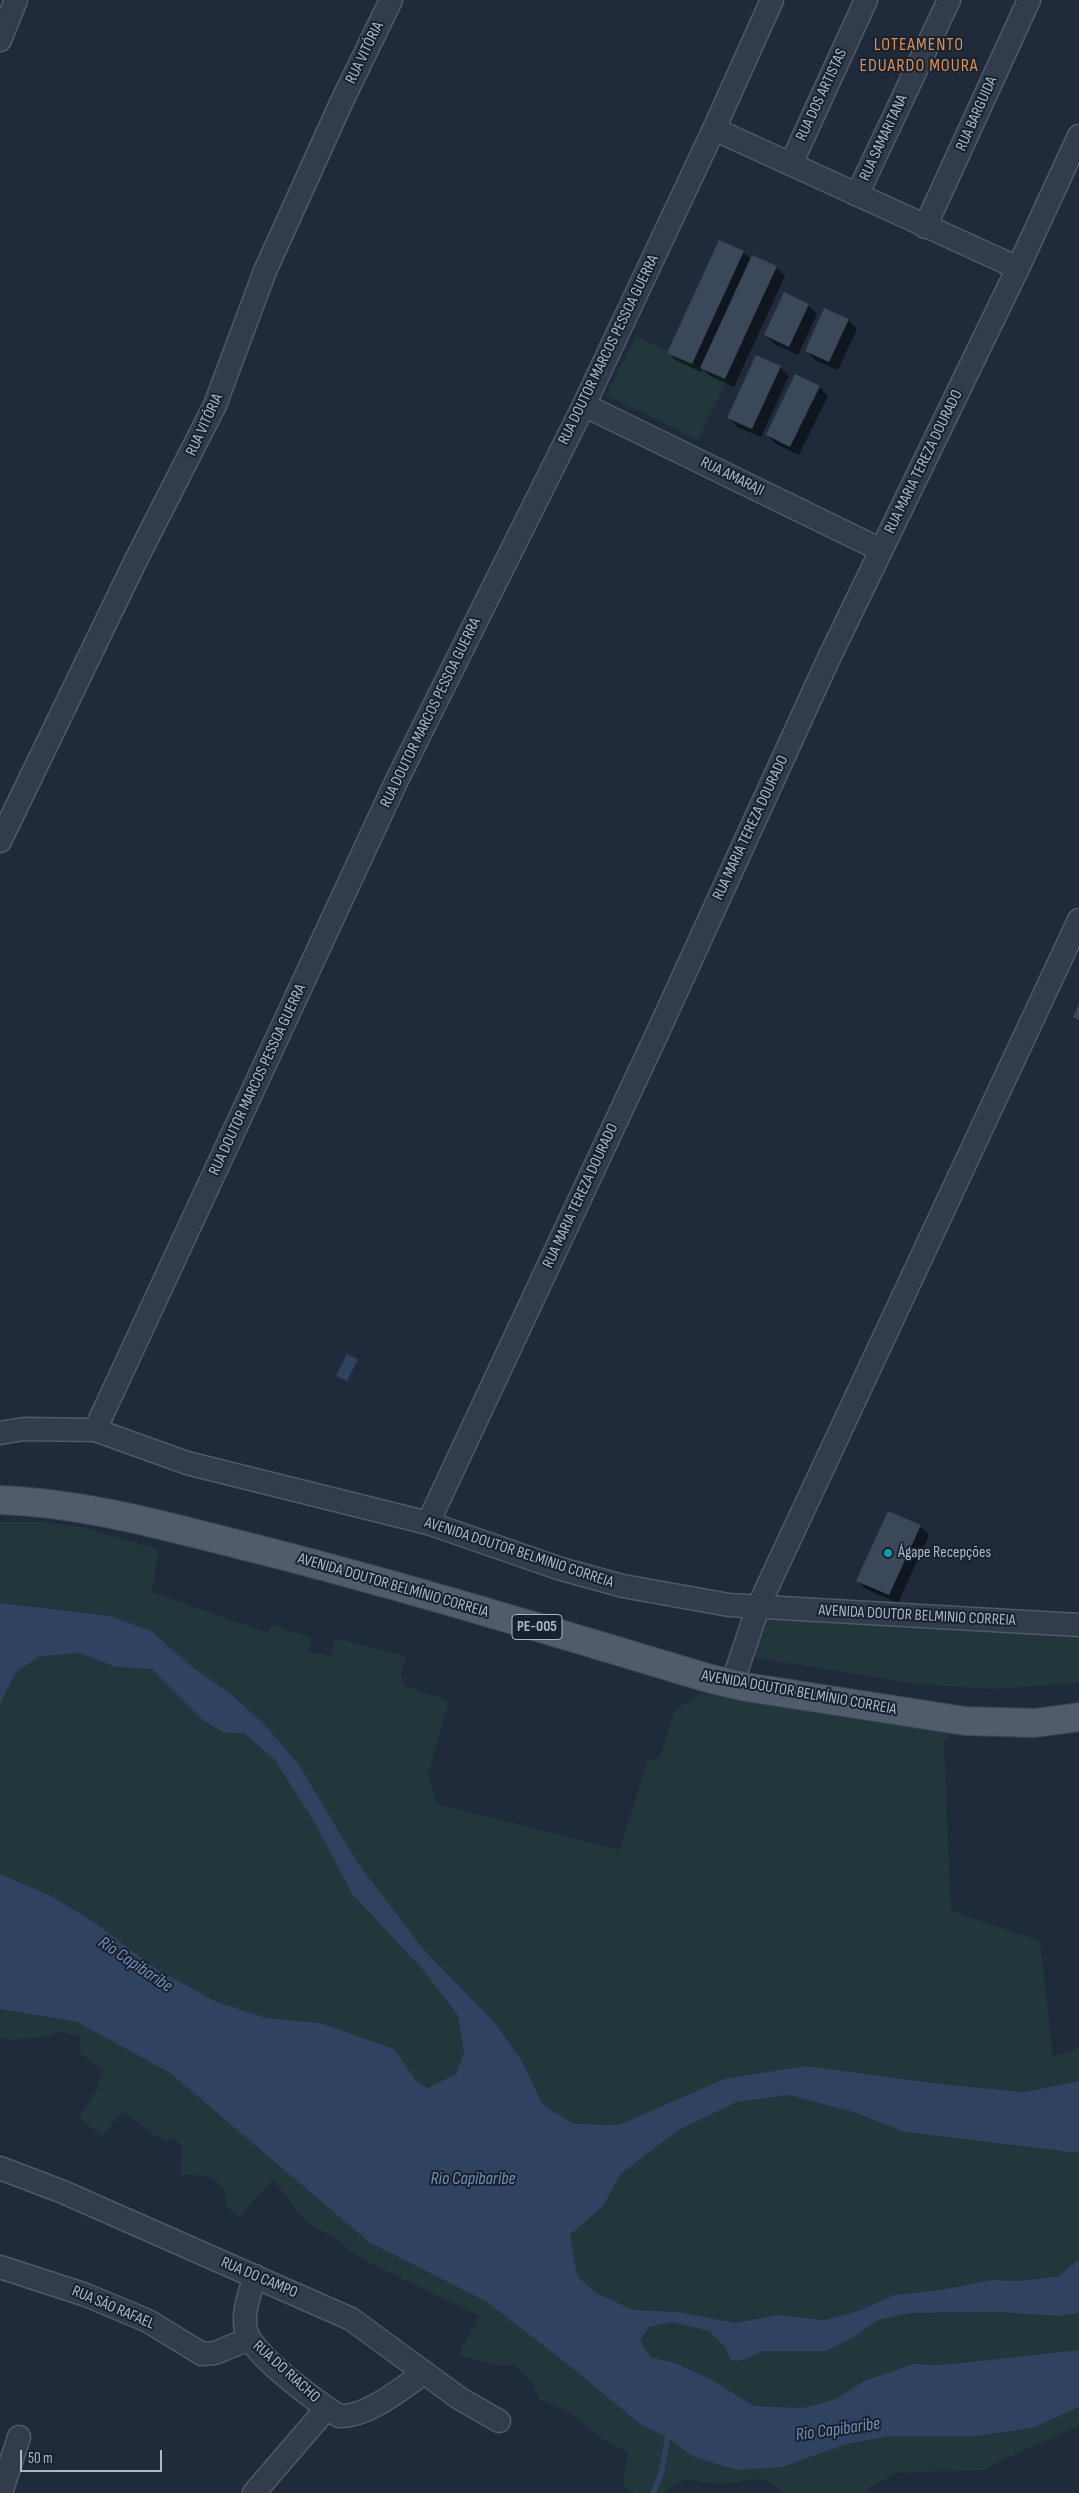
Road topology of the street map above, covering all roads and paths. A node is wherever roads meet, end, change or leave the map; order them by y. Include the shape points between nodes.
1 (16, 0) edge
2 (391, 0) edge
3 (772, 0) edge
4 (866, 0) edge
5 (949, 0) edge
6 (1029, 0) edge
7 (0, 40) edge
8 (714, 129) junction
9 (1079, 136) edge
10 (791, 164) junction
11 (857, 194) junction
12 (925, 227) junction
13 (1018, 268) junction
14 (584, 405) junction
15 (881, 550) junction
16 (0, 841) edge
17 (1079, 920) edge
18 (0, 1418) edge
19 (24, 1429) junction
20 (95, 1430) junction
21 (0, 1434) edge
22 (0, 1500) edge
23 (428, 1523) junction
24 (758, 1607) junction
25 (1079, 1625) edge
26 (732, 1684) junction
27 (1079, 1717) edge
28 (0, 2168) edge
29 (0, 2267) edge
30 (255, 2276) junction
31 (248, 2339) junction
32 (424, 2373) junction
33 (327, 2408) junction
34 (499, 2421) dead end
35 (19, 2437) dead end
36 (1, 2493) edge
37 (254, 2493) edge

1 - 7 street
2 - 16 street, RUA VITÓRIA via 265,271 215,405
3 - 8 street, RUA DOUTOR MARCOS PESSOA GUERRA
4 - 10 street, RUA DOS ARTISTAS
5 - 11 street, RUA SAMARITANA
6 - 12 street, RUA BARGUIDA
8 - 10 street
8 - 14 street, RUA DOUTOR MARCOS PESSOA GUERRA
9 - 13 street, RUA MARIA TEREZA DOURADO
10 - 11 street
11 - 12 street
12 - 13 street
13 - 15 street, RUA MARIA TEREZA DOURADO
14 - 15 street, RUA AMARAJI
14 - 20 street, RUA DOUTOR MARCOS PESSOA GUERRA via 396,782
15 - 23 street, RUA MARIA TEREZA DOURADO
17 - 24 street
18 - 19 street
19 - 20 street, AVENIDA DOUTOR BELMINIO CORREIA
19 - 21 street, AVENIDA DOUTOR BELMINIO CORREIA
20 - 23 street, AVENIDA DOUTOR BELMINIO CORREIA via 187,1463
22 - 26 main road, AVENIDA DOUTOR BELMÍNIO CORREIA / PE-005 via 46,1502 108,1512 365,1576
23 - 24 street, AVENIDA DOUTOR BELMINIO CORREIA via 561,1569 623,1586
24 - 25 street, AVENIDA DOUTOR BELMINIO CORREIA
24 - 26 street
26 - 27 main road, AVENIDA DOUTOR BELMÍNIO CORREIA / PE-005 via 965,1721 1035,1723
28 - 30 street, RUA DO CAMPO
29 - 31 street, RUA SÃO RAFAEL via 86,2295 148,2321 202,2354 215,2353
30 - 31 street, RUA DO RIACHO via 246,2308
30 - 32 street, RUA DO CAMPO via 351,2319
31 - 33 street, RUA DO RIACHO via 298,2386
32 - 33 street, RUA DO RIACHO via 361,2412 339,2416
32 - 34 street, RUA DO CAMPO
33 - 37 street
35 - 36 street

